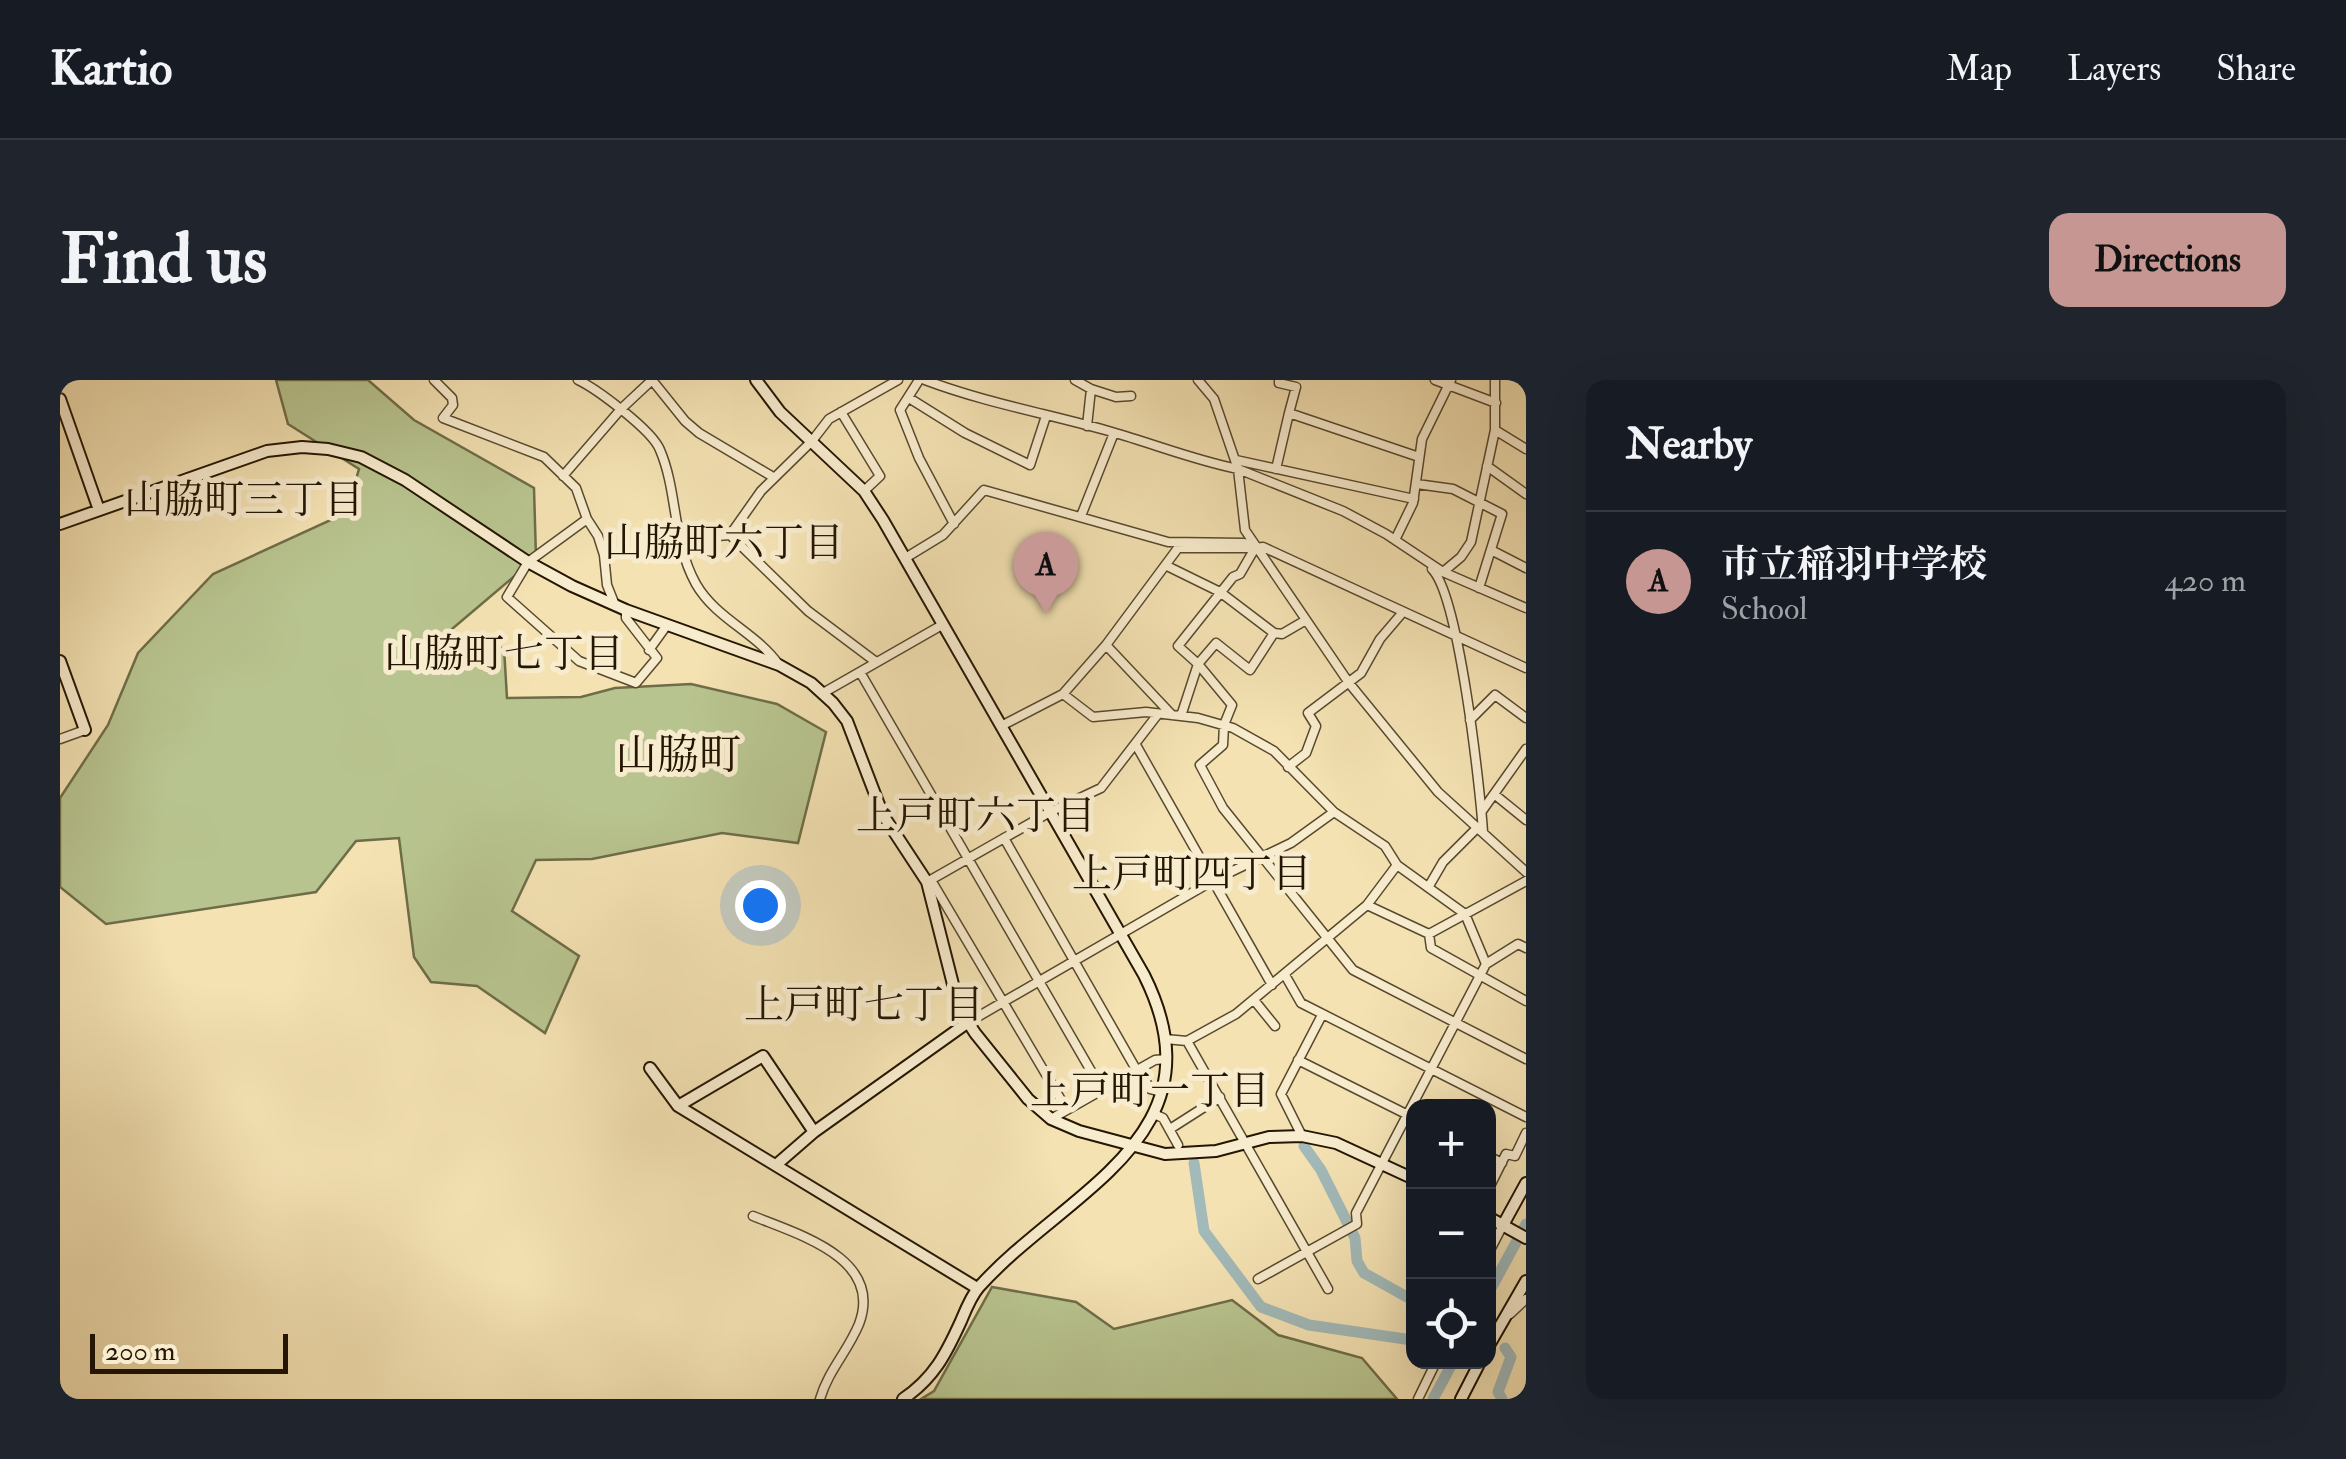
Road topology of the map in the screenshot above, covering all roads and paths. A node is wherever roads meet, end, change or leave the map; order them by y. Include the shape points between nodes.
1 (434, 380) edge
2 (578, 380) edge
3 (652, 380) edge
4 (756, 380) edge
5 (898, 380) edge
6 (925, 380) edge
7 (1075, 380) edge
8 (1198, 380) edge
9 (1279, 380) edge
10 (1436, 380) edge
11 (1496, 380) edge
12 (1450, 382) edge
13 (1092, 389) junction
14 (1131, 396) dead end
15 (909, 398) junction
16 (60, 399) edge
17 (1496, 403) junction
18 (620, 409) junction
19 (841, 412) junction
20 (1289, 413) junction
21 (1046, 416) junction
22 (1087, 426) junction
23 (1495, 430) junction
24 (1114, 433) junction
25 (812, 441) junction
26 (1526, 450) edge
27 (1419, 457) junction
28 (1237, 464) junction
29 (1488, 466) junction
30 (1276, 469) junction
31 (564, 476) junction
32 (773, 477) junction
33 (1417, 484) junction
34 (864, 491) junction
35 (1526, 494) edge
36 (1414, 498) junction
37 (1478, 501) junction
38 (99, 510) junction
39 (1080, 516) junction
40 (587, 519) junction
41 (60, 524) edge
42 (954, 524) junction
43 (730, 535) junction
44 (679, 539) junction
45 (1395, 540) junction
46 (1255, 548) junction
47 (1491, 550) junction
48 (907, 557) junction
49 (1422, 559) junction
50 (528, 562) junction
51 (1168, 566) junction
52 (1526, 568) edge
53 (1443, 572) junction
54 (1479, 588) junction
55 (1220, 592) junction
56 (620, 608) junction
57 (1526, 608) edge
58 (1403, 612) junction
59 (1306, 620) junction
60 (667, 625) junction
61 (942, 625) junction
62 (1274, 633) junction
63 (1454, 633) junction
64 (1106, 646) junction
65 (649, 650) junction
66 (60, 661) edge
67 (876, 662) junction
68 (1198, 664) junction
69 (779, 665) junction
70 (1526, 668) edge
71 (860, 672) junction
72 (1349, 683) junction
73 (824, 693) junction
74 (1062, 694) junction
75 (1158, 714) junction
76 (1177, 716) junction
77 (1526, 718) edge
78 (1470, 720) junction
79 (1224, 724) junction
80 (1001, 726) junction
81 (85, 730) joint
82 (60, 739) edge
83 (1136, 745) junction
84 (1526, 749) edge
85 (1522, 763) edge
86 (1288, 767) junction
87 (1494, 794) junction
88 (1050, 812) junction
89 (1334, 812) junction
90 (1481, 812) junction
91 (1526, 820) edge
92 (1480, 830) junction
93 (1004, 838) junction
94 (1260, 855) junction
95 (968, 859) junction
96 (1397, 865) junction
97 (1526, 872) edge
98 (1214, 880) junction
99 (929, 881) junction
100 (1526, 882) edge
101 (1429, 886) junction
102 (1367, 905) junction
103 (1465, 914) junction
104 (1120, 934) junction
105 (1429, 934) junction
106 (1329, 940) junction
107 (1526, 948) edge
108 (1074, 960) junction
109 (1486, 964) junction
110 (1285, 975) junction
111 (1480, 976) junction
112 (1038, 981) junction
113 (1272, 985) junction
114 (1254, 1000) junction
115 (1526, 1001) edge
116 (1003, 1002) junction
117 (1322, 1014) junction
118 (967, 1023) junction
119 (1455, 1023) junction
120 (1275, 1026) dead end
121 (1165, 1039) junction
122 (1187, 1042) junction
123 (1526, 1059) edge
124 (1166, 1060) junction
125 (1298, 1060) junction
126 (650, 1068) dead end
127 (1430, 1069) junction
128 (1138, 1070) junction
129 (1102, 1090) junction
130 (1161, 1092) junction
131 (1220, 1096) junction
132 (1417, 1099) edge
133 (678, 1106) junction
134 (1067, 1110) junction
135 (1154, 1114) junction
136 (1406, 1114) edge
137 (1526, 1117) edge
138 (1051, 1119) junction
139 (1406, 1123) edge
140 (1170, 1129) junction
141 (814, 1132) junction
142 (1526, 1133) edge
143 (1302, 1136) junction
144 (1245, 1142) junction
145 (1178, 1146) dead end
146 (1134, 1147) junction
147 (1496, 1160) edge
148 (1382, 1163) junction
149 (1502, 1163) junction
150 (776, 1165) junction
151 (1406, 1175) edge
152 (1526, 1183) edge
153 (1489, 1189) edge
154 (753, 1216) dead end
155 (1496, 1221) edge
156 (1503, 1225) junction
157 (1526, 1238) edge
158 (1496, 1239) edge
159 (1306, 1250) junction
160 (1258, 1279) dead end
161 (1526, 1281) edge
162 (977, 1288) junction
163 (1328, 1289) dead end
164 (1526, 1299) edge
165 (1503, 1320) junction
166 (1496, 1333) edge
167 (1433, 1369) edge
168 (1476, 1369) edge
169 (820, 1399) edge
170 (903, 1399) edge
171 (1418, 1399) edge
172 (1464, 1399) edge

1 - 31 street via 452,398 442,418 549,460
2 - 18 street
3 - 18 street
3 - 32 street via 699,433
4 - 25 street
5 - 19 street
6 - 15 street
6 - 21 street
7 - 13 street
8 - 28 street via 1214,399
9 - 20 street via 1296,387
10 - 12 street
11 - 17 street
12 - 17 street
12 - 27 street
13 - 14 street
13 - 22 street
15 - 21 street via 1030,466
15 - 42 street via 900,410
16 - 38 street
17 - 23 street
18 - 31 street
18 - 44 street via 659,445
19 - 25 street
19 - 34 street via 880,476
20 - 27 street
20 - 30 street
21 - 22 street
22 - 24 street
23 - 26 street
23 - 29 street
24 - 28 street via 1190,459
24 - 39 street
25 - 32 street
25 - 34 street
27 - 33 street
28 - 30 street
28 - 45 street
28 - 46 street via 1241,515
29 - 35 street
29 - 37 street
30 - 36 street
31 - 40 street
32 - 43 street
33 - 36 street
33 - 37 street
34 - 48 street
36 - 45 street
37 - 47 street via 1502,514
37 - 53 street via 1470,542
38 - 41 street
38 - 50 street via 267,451 328,449 382,467
39 - 42 street via 984,490
39 - 46 street via 1168,542
40 - 50 street
40 - 56 street via 601,546 606,585
42 - 48 street
43 - 44 street
43 - 67 street via 808,611
44 - 69 street via 709,604
45 - 49 street
46 - 51 street via 1178,548
46 - 55 street
46 - 58 street
46 - 59 street
47 - 52 street
47 - 54 street
48 - 61 street
49 - 53 street
49 - 63 street via 1437,573
50 - 56 street
50 - 65 street via 507,597 579,660 636,683 656,658
51 - 55 street
51 - 64 street
53 - 54 street
54 - 57 street
55 - 62 street
55 - 68 street via 1178,646
56 - 60 street
56 - 65 street
58 - 63 street
58 - 72 street
59 - 62 street
59 - 72 street
60 - 65 street
60 - 69 street
61 - 67 street
61 - 80 street
62 - 68 street via 1250,670 1216,643
63 - 70 street
63 - 78 street
64 - 74 street
64 - 76 street
66 - 81 street
67 - 71 street
68 - 76 street
68 - 79 street via 1232,705
69 - 73 street
71 - 73 street
71 - 95 street
72 - 86 street via 1308,712 1316,726 1306,753
72 - 92 street via 1438,792
73 - 99 street via 847,721 883,815
74 - 75 street via 1093,717
74 - 80 street
75 - 76 street
75 - 83 street
76 - 79 street
77 - 78 street via 1495,695
78 - 90 street
79 - 86 street
79 - 94 street via 1222,745 1200,765
80 - 88 street
81 - 82 street
83 - 88 street via 1100,788
83 - 98 street
84 - 85 street
85 - 87 street
86 - 89 street
87 - 90 street
87 - 91 street
88 - 93 street
88 - 104 street
89 - 94 street via 1291,843
89 - 96 street via 1386,846
90 - 92 street
92 - 97 street
92 - 101 street via 1443,862
93 - 95 street
93 - 108 street
94 - 98 street
94 - 106 street
95 - 99 street
95 - 112 street
96 - 101 street
96 - 102 street
98 - 104 street
98 - 113 street
99 - 116 street
99 - 118 street via 953,993
100 - 103 street
101 - 103 street
102 - 105 street
102 - 106 street
103 - 105 street
103 - 109 street
104 - 108 street
104 - 121 street via 1155,998
105 - 111 street via 1431,948
106 - 110 street
106 - 119 street via 1353,970
107 - 109 street via 1518,944
108 - 112 street
108 - 128 street
109 - 111 street
110 - 113 street
110 - 117 street via 1301,1003
111 - 115 street
111 - 119 street
112 - 116 street
112 - 129 street
113 - 114 street
114 - 120 street
114 - 122 street
116 - 118 street
116 - 134 street
117 - 125 street
117 - 127 street
118 - 138 street
118 - 141 street
119 - 123 street
119 - 127 street
121 - 122 street
121 - 124 street
122 - 131 street
124 - 128 street
124 - 130 street
125 - 136 street
125 - 143 street via 1281,1094
126 - 133 street
127 - 132 street
127 - 137 street
128 - 129 street
128 - 130 street via 1150,1090
129 - 134 street
130 - 135 street
131 - 140 street
131 - 144 street
133 - 141 street via 763,1056
133 - 150 street
134 - 138 street
135 - 140 street
135 - 146 street
138 - 146 street
139 - 148 street
140 - 145 street
141 - 150 street
142 - 149 street via 1515,1156 1506,1154
143 - 144 street
143 - 148 street
144 - 146 street via 1187,1154
144 - 159 street
146 - 162 street
147 - 149 street
148 - 151 street
148 - 159 street via 1356,1213 1357,1224
149 - 153 street
150 - 162 street
152 - 156 street
154 - 169 street via 834,1252 858,1284 860,1321
155 - 156 street
156 - 157 street
156 - 158 street
159 - 160 street
159 - 163 street
161 - 165 street
162 - 170 street via 936,1370
164 - 165 street
165 - 166 street
167 - 171 street
168 - 172 street

